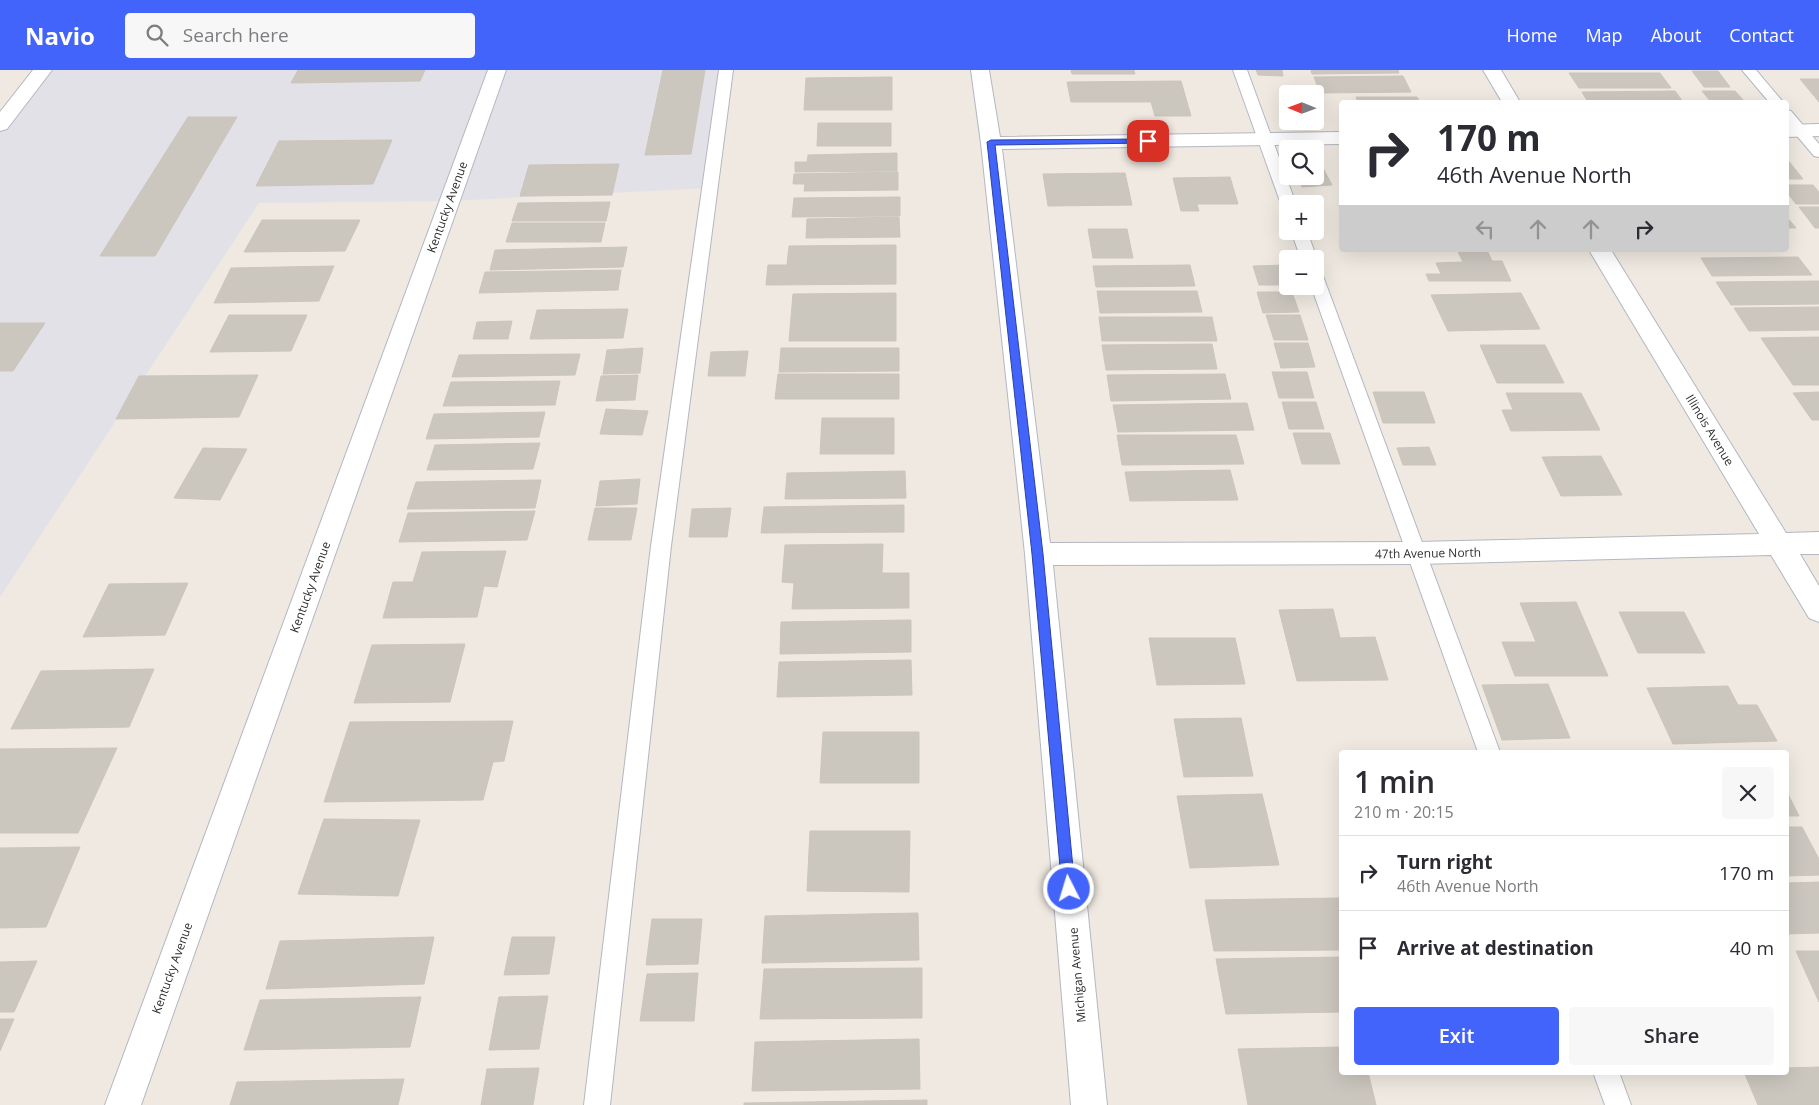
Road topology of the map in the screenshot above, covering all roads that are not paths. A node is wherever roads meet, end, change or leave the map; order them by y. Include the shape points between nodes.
1 (43, 70) edge
2 (497, 70) edge
3 (726, 70) edge
4 (980, 70) edge
5 (1240, 70) edge
6 (1492, 70) edge
7 (1749, 70) edge
8 (1510, 100) edge
9 (1774, 100) edge
10 (1789, 117) edge
11 (0, 125) edge
12 (1802, 131) edge
13 (1339, 138) edge
14 (1265, 140) junction
15 (991, 142) junction
16 (1819, 153) edge
17 (1285, 195) edge
18 (1601, 252) edge
19 (1322, 295) edge
20 (1819, 543) edge
21 (1779, 544) junction
22 (1416, 553) junction
23 (1038, 554) junction
24 (1819, 610) edge
25 (1488, 750) edge
26 (1607, 1075) edge
27 (123, 1105) edge
28 (596, 1105) edge
29 (1089, 1105) edge
30 (1618, 1105) edge

1 - 11 street
2 - 27 street, Kentucky Avenue
3 - 28 lane via 661,546
4 - 15 street, Michigan Avenue
5 - 14 lane
6 - 8 street
7 - 9 lane
10 - 12 lane
12 - 16 lane
13 - 14 street
14 - 15 street
14 - 17 lane
15 - 23 street, Michigan Avenue
18 - 21 street, Illinois Avenue
19 - 22 lane
20 - 21 street, 47th Avenue North
21 - 22 street, 47th Avenue North
21 - 24 street, Illinois Avenue
22 - 23 street, 47th Avenue North
22 - 25 lane
23 - 29 street, Michigan Avenue
26 - 30 lane

